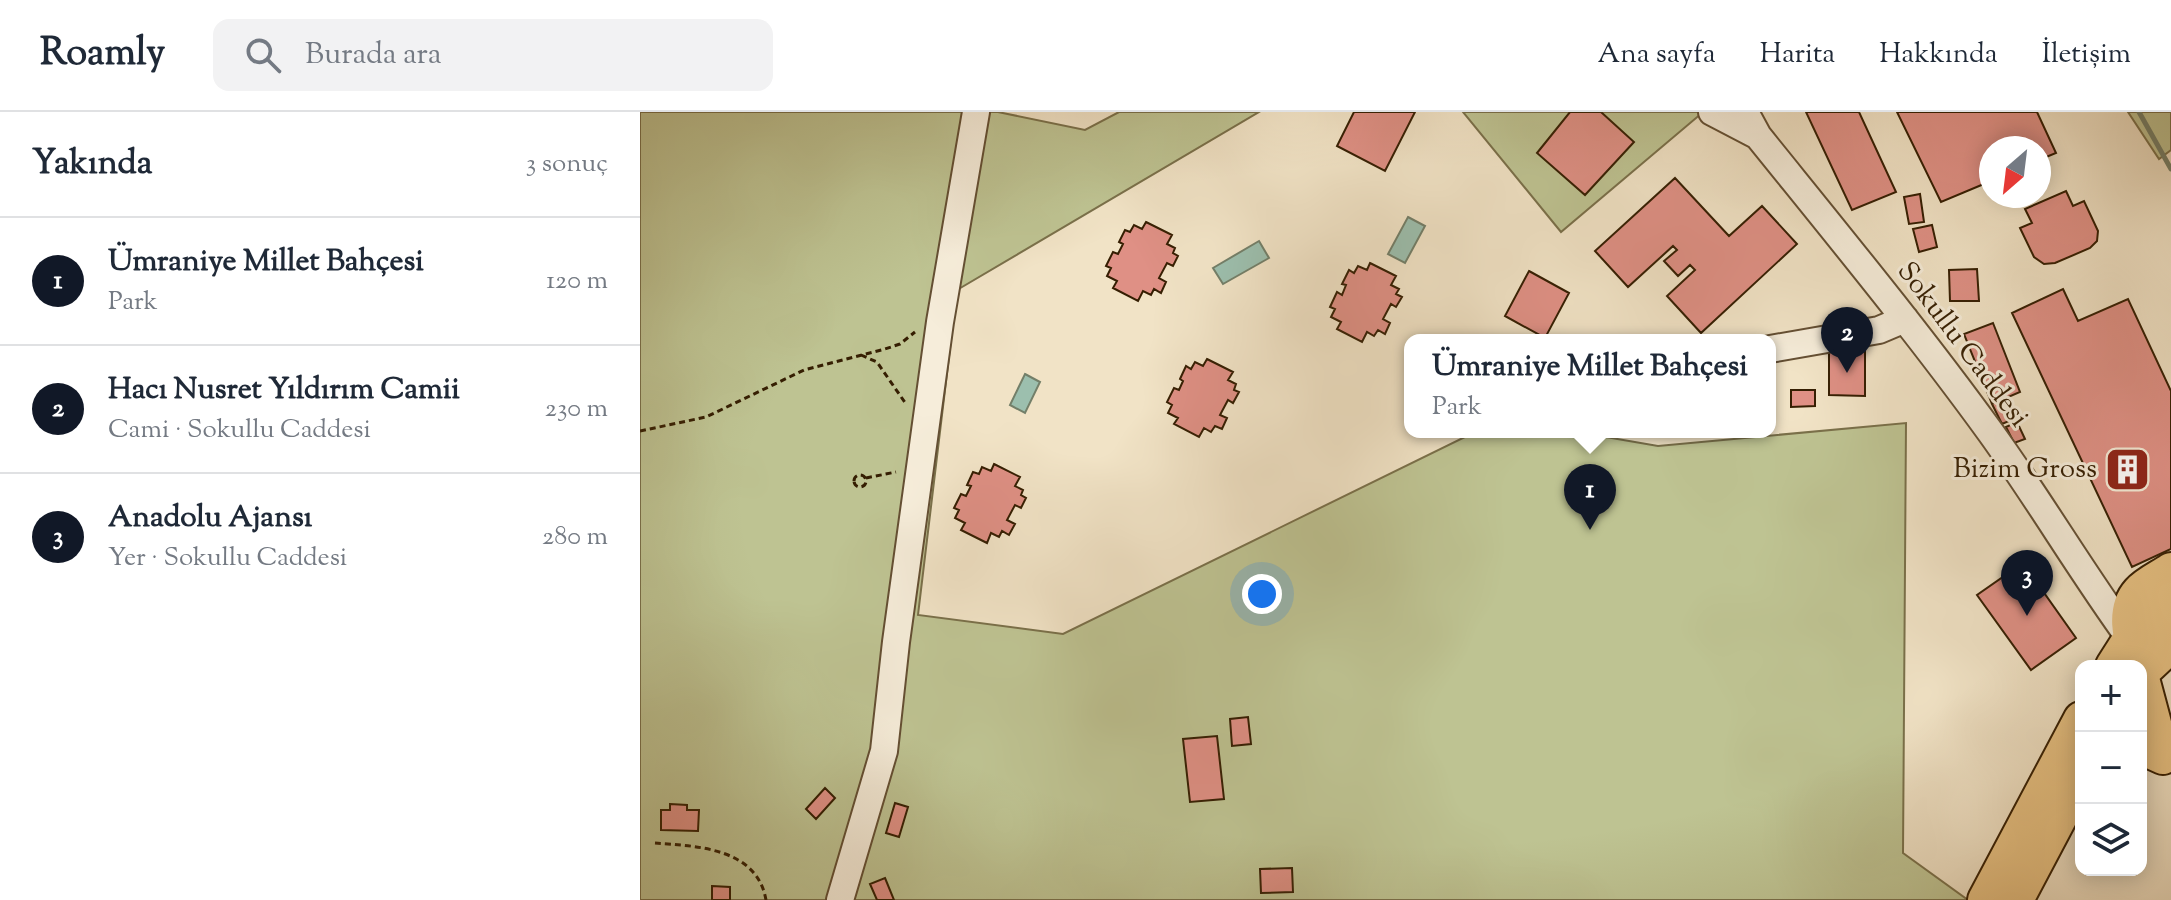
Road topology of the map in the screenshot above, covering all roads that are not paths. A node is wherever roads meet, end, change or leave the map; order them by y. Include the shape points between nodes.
1 (976, 112) edge
2 (1712, 112) edge
3 (1745, 112) edge
4 (1760, 124) edge
5 (1905, 319) junction
6 (1776, 348) edge
7 (2171, 570) edge
8 (2090, 584) junction
9 (2140, 591) junction
10 (2171, 606) edge
11 (2141, 660) edge
12 (2142, 660) edge
13 (2143, 660) edge
14 (2147, 691) edge
15 (2075, 730) edge
16 (2158, 758) edge
17 (2075, 788) edge
18 (840, 900) edge
19 (1985, 900) edge
20 (2016, 900) edge

1 - 18 street via 940,322 884,751
2 - 4 street, Sokullu Caddesi
3 - 4 street, Sokullu Caddesi
4 - 5 street, Sokullu Caddesi
5 - 6 street via 1879,330
5 - 8 street, Sokullu Caddesi via 1992,435
7 - 9 main road
8 - 9 street
8 - 11 street, Sokullu Caddesi
9 - 12 main road via 2129,616
10 - 13 main road
14 - 16 main road
15 - 19 main road
17 - 20 main road

